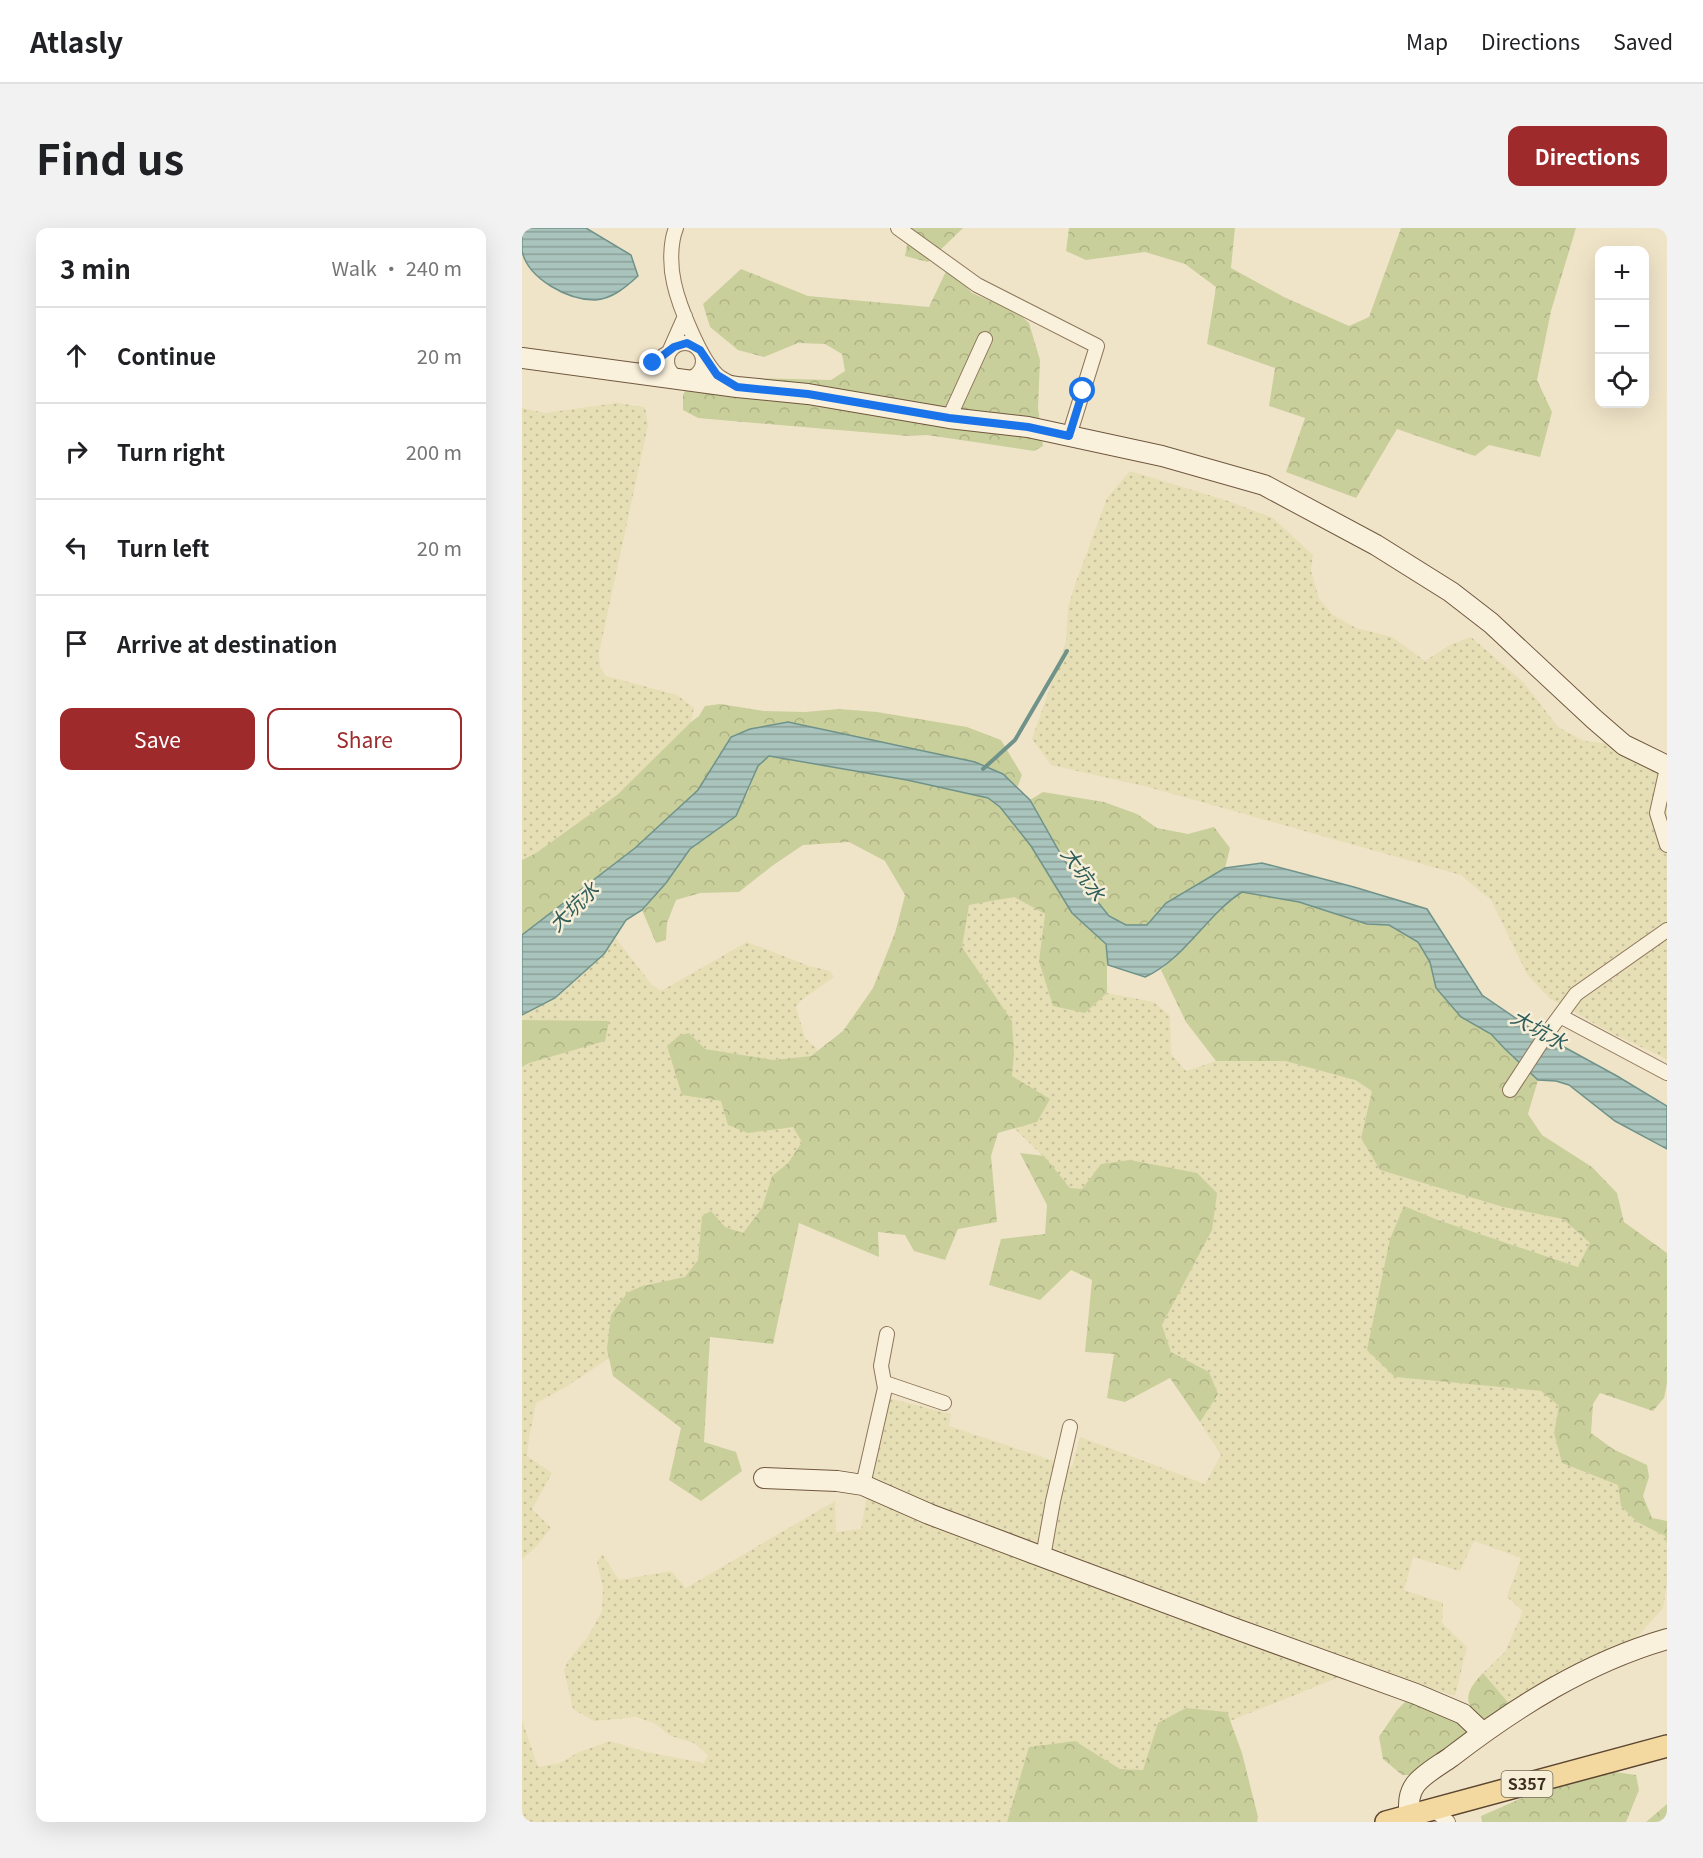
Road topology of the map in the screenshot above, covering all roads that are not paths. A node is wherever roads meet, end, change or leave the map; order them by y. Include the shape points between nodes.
1 (676, 228) edge
2 (901, 229) edge
3 (685, 316) junction
4 (985, 339) dead end
5 (669, 352) junction
6 (703, 356) junction
7 (522, 358) edge
8 (637, 373) junction
9 (683, 379) junction
10 (737, 387) junction
11 (949, 418) junction
12 (1069, 436) junction
13 (1667, 767) edge
14 (1667, 845) edge
15 (1667, 930) edge
16 (1560, 1016) junction
17 (1667, 1073) edge
18 (1510, 1090) dead end
19 (887, 1334) dead end
20 (885, 1383) junction
21 (944, 1403) dead end
22 (1070, 1427) dead end
23 (764, 1478) dead end
24 (863, 1485) junction
25 (1043, 1557) junction
26 (1667, 1638) edge
27 (1483, 1733) junction
28 (1667, 1746) edge
29 (1409, 1816) junction
30 (1441, 1816) edge
31 (1386, 1822) edge

1 - 3 street via 672,239 674,282
2 - 12 street via 977,285 1097,346
3 - 5 street
3 - 6 street
4 - 11 street
5 - 6 street via 687,343
5 - 8 street
5 - 9 street via 671,373
6 - 9 street via 702,370 691,379
6 - 10 street via 717,375
7 - 8 street
8 - 9 street
9 - 10 street
10 - 11 street via 808,394
11 - 12 street
12 - 13 street via 1162,456 1264,485 1376,544 1491,623 1624,745
13 - 14 street via 1657,813
15 - 16 street via 1576,994
16 - 17 street
16 - 18 street
19 - 20 street via 881,1366
20 - 21 street
20 - 24 street
22 - 25 street
23 - 24 street
24 - 25 street
25 - 27 street via 1416,1694 1463,1714
26 - 27 street via 1571,1676
27 - 29 street via 1416,1784 1408,1797
28 - 30 main road, S357
29 - 30 main road, S357
29 - 31 main road, S357

